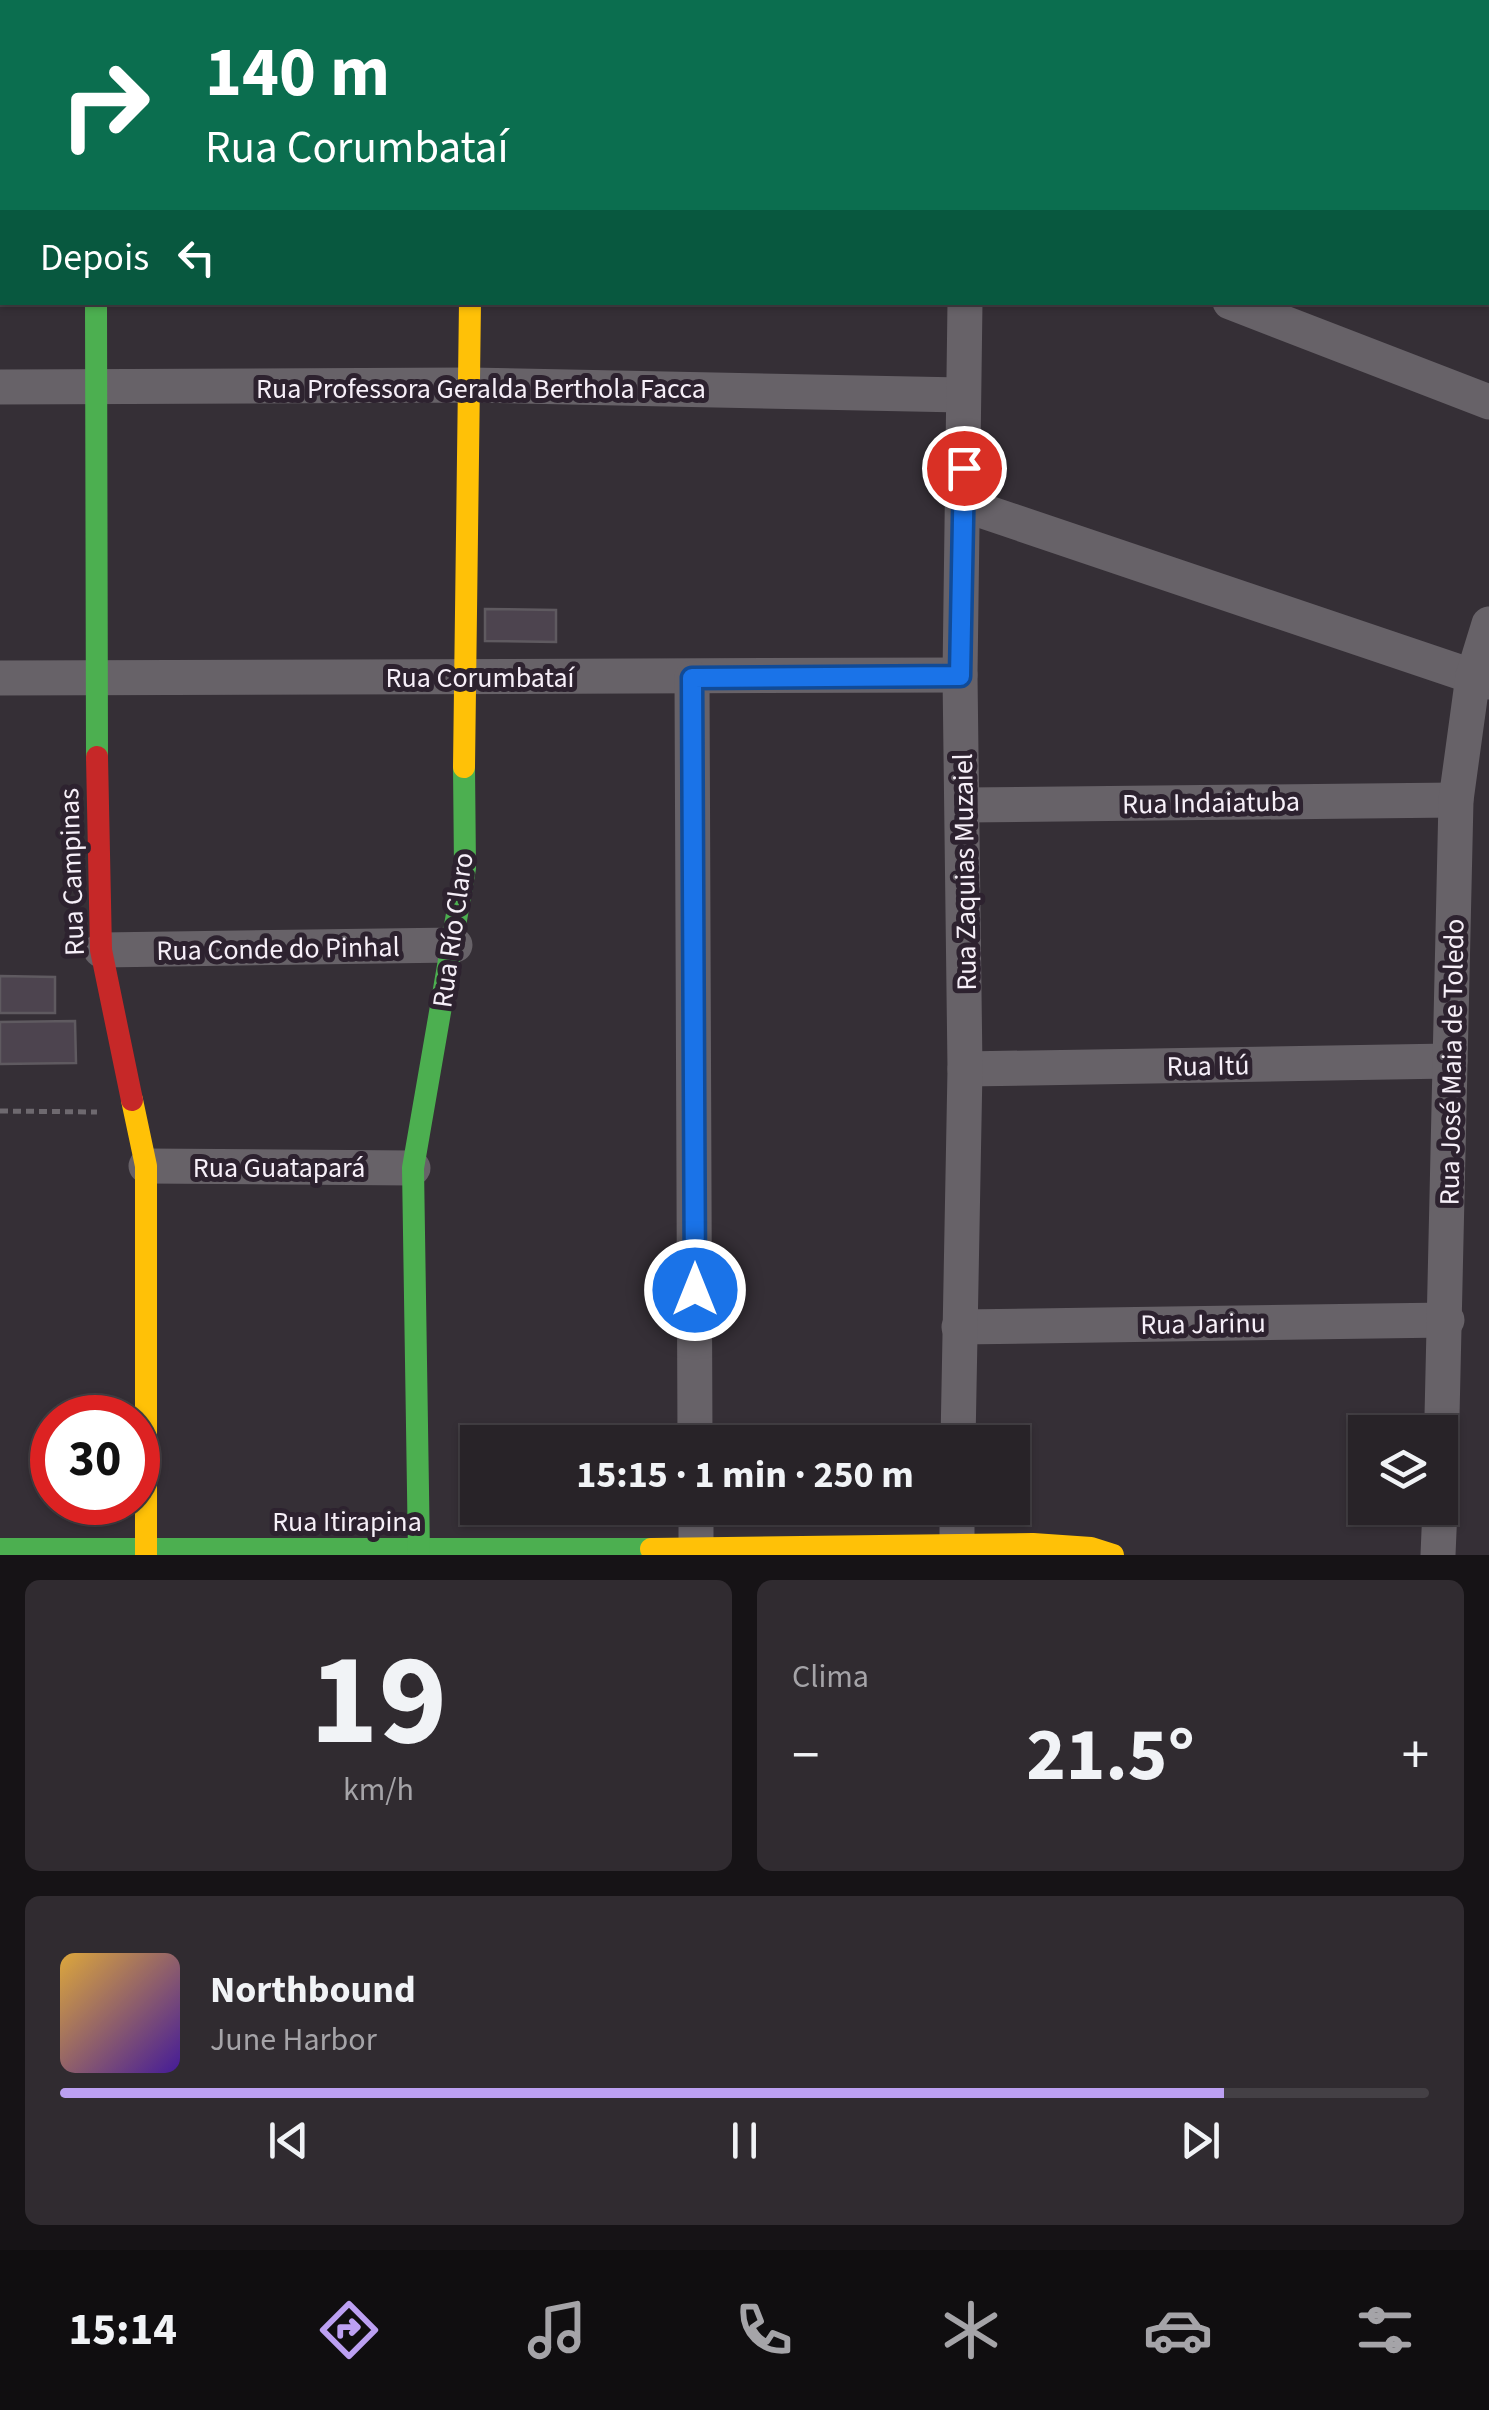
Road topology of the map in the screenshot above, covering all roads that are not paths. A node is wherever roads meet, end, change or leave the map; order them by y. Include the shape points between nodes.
1 (96, 305) edge
2 (470, 305) edge
3 (966, 305) edge
4 (1238, 305) edge
5 (470, 385) junction
6 (0, 387) edge
7 (96, 388) junction
8 (962, 395) junction
9 (1489, 402) edge
10 (964, 505) junction
11 (1489, 624) edge
12 (960, 676) junction
13 (462, 677) junction
14 (0, 678) edge
15 (692, 678) junction
16 (1481, 679) edge
17 (95, 680) junction
18 (1456, 800) junction
19 (965, 805) junction
20 (455, 945) junction
21 (100, 950) junction
22 (1450, 1061) junction
23 (965, 1069) junction
24 (146, 1166) junction
25 (413, 1168) junction
26 (1447, 1320) junction
27 (959, 1327) junction
28 (1443, 1415) edge
29 (696, 1425) edge
30 (958, 1425) edge
31 (696, 1525) edge
32 (957, 1525) edge
33 (1439, 1525) edge
34 (957, 1544) junction
35 (0, 1549) edge
36 (696, 1552) edge
37 (146, 1553) edge
38 (419, 1553) edge
39 (1113, 1555) edge
40 (1438, 1555) edge

1 - 7 street, Rua Campinas
2 - 5 street, Rua Río Claro
3 - 8 street, Rua Zaquias Muzaiel
4 - 9 street
5 - 7 street, Rua Professora Geralda Berthola Facca
5 - 8 street, Rua Professora Geralda Berthola Facca
5 - 13 street, Rua Río Claro
6 - 7 street, Rua Professora Geralda Berthola Facca
7 - 17 street, Rua Campinas
8 - 10 street, Rua Zaquias Muzaiel
10 - 12 street, Rua Zaquias Muzaiel
10 - 16 street
11 - 16 street, Rua José Maia de Toledo
12 - 15 street, Rua Corumbataí
12 - 19 street, Rua Zaquias Muzaiel
13 - 15 street, Rua Corumbataí
13 - 17 street, Rua Corumbataí
13 - 20 street, Rua Río Claro via 465,868
14 - 17 street, Rua Corumbataí
15 - 29 street
16 - 18 street, Rua José Maia de Toledo
17 - 21 street, Rua Campinas
18 - 19 street, Rua Indaiatuba
18 - 22 street, Rua José Maia de Toledo
19 - 23 street, Rua Zaquias Muzaiel
20 - 21 street, Rua Conde do Pinhal
20 - 25 street, Rua Río Claro
21 - 24 street, Rua Campinas
22 - 23 street, Rua Itú
22 - 26 street, Rua José Maia de Toledo
23 - 27 street, Rua Zaquias Muzaiel
24 - 25 street, Rua Guatapará
24 - 37 street, Rua Campinas
25 - 38 street, Rua Río Claro
26 - 27 street, Rua Jarinu
26 - 28 street, Rua José Maia de Toledo
27 - 30 street, Rua Zaquias Muzaiel
31 - 36 street
32 - 34 street
33 - 40 street, Rua José Maia de Toledo
34 - 36 street, Rua Itirapina
34 - 39 street, Rua Itirapina via 1091,1548
35 - 37 street, Rua Itirapina
36 - 38 street, Rua Itirapina
37 - 38 street, Rua Itirapina

